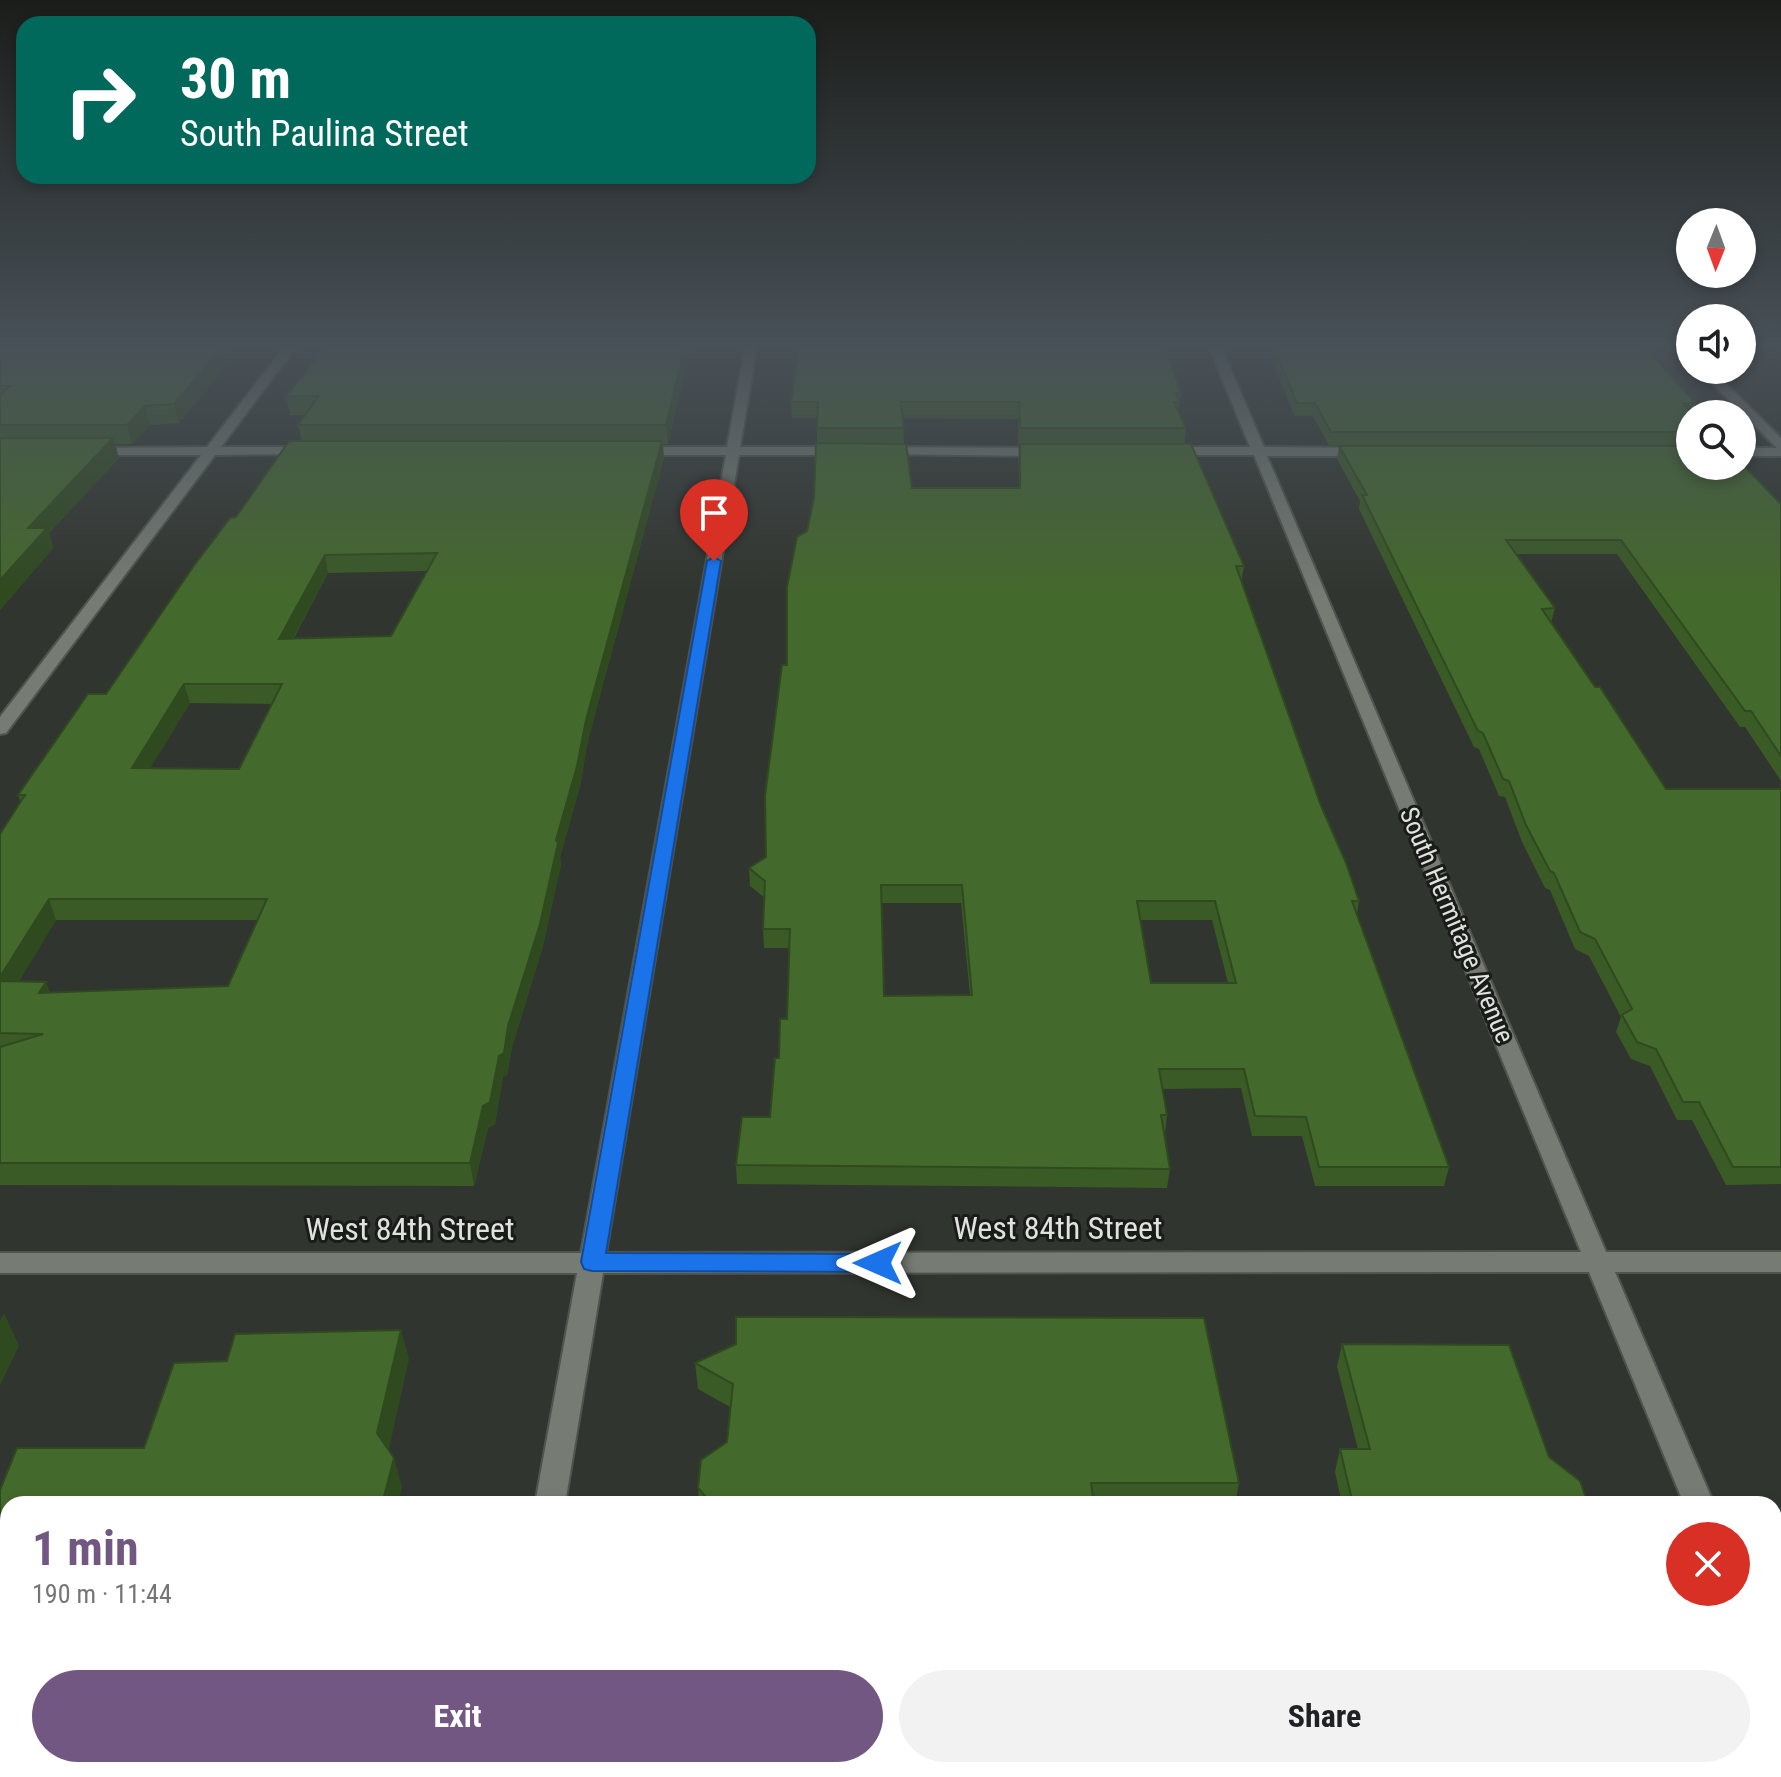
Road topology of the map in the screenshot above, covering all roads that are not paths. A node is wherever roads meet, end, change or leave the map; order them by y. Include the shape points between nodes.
1 (225, 430) edge
2 (737, 430) edge
3 (1250, 430) edge
4 (1766, 430) edge
5 (1781, 445) edge
6 (75, 451) edge
7 (209, 451) junction
8 (319, 451) edge
9 (629, 451) edge
10 (733, 451) junction
11 (1155, 451) edge
12 (1061, 452) edge
13 (1259, 452) junction
14 (1385, 452) edge
15 (1756, 452) edge
16 (1781, 452) edge
17 (0, 729) edge
18 (592, 1262) junction
19 (1598, 1262) junction
20 (1781, 1262) edge
21 (0, 1263) edge
22 (551, 1496) edge
23 (1696, 1496) edge

1 - 7 street
2 - 10 street
3 - 13 street, South Hermitage Avenue
4 - 5 street
6 - 7 street
7 - 8 street
7 - 17 street
9 - 10 street
10 - 12 street
10 - 18 street
11 - 13 street
13 - 14 street
13 - 19 street, South Hermitage Avenue
15 - 16 street
18 - 19 street, West 84th Street
18 - 21 street, West 84th Street
18 - 22 street
19 - 20 street, West 84th Street
19 - 23 street, South Hermitage Avenue

